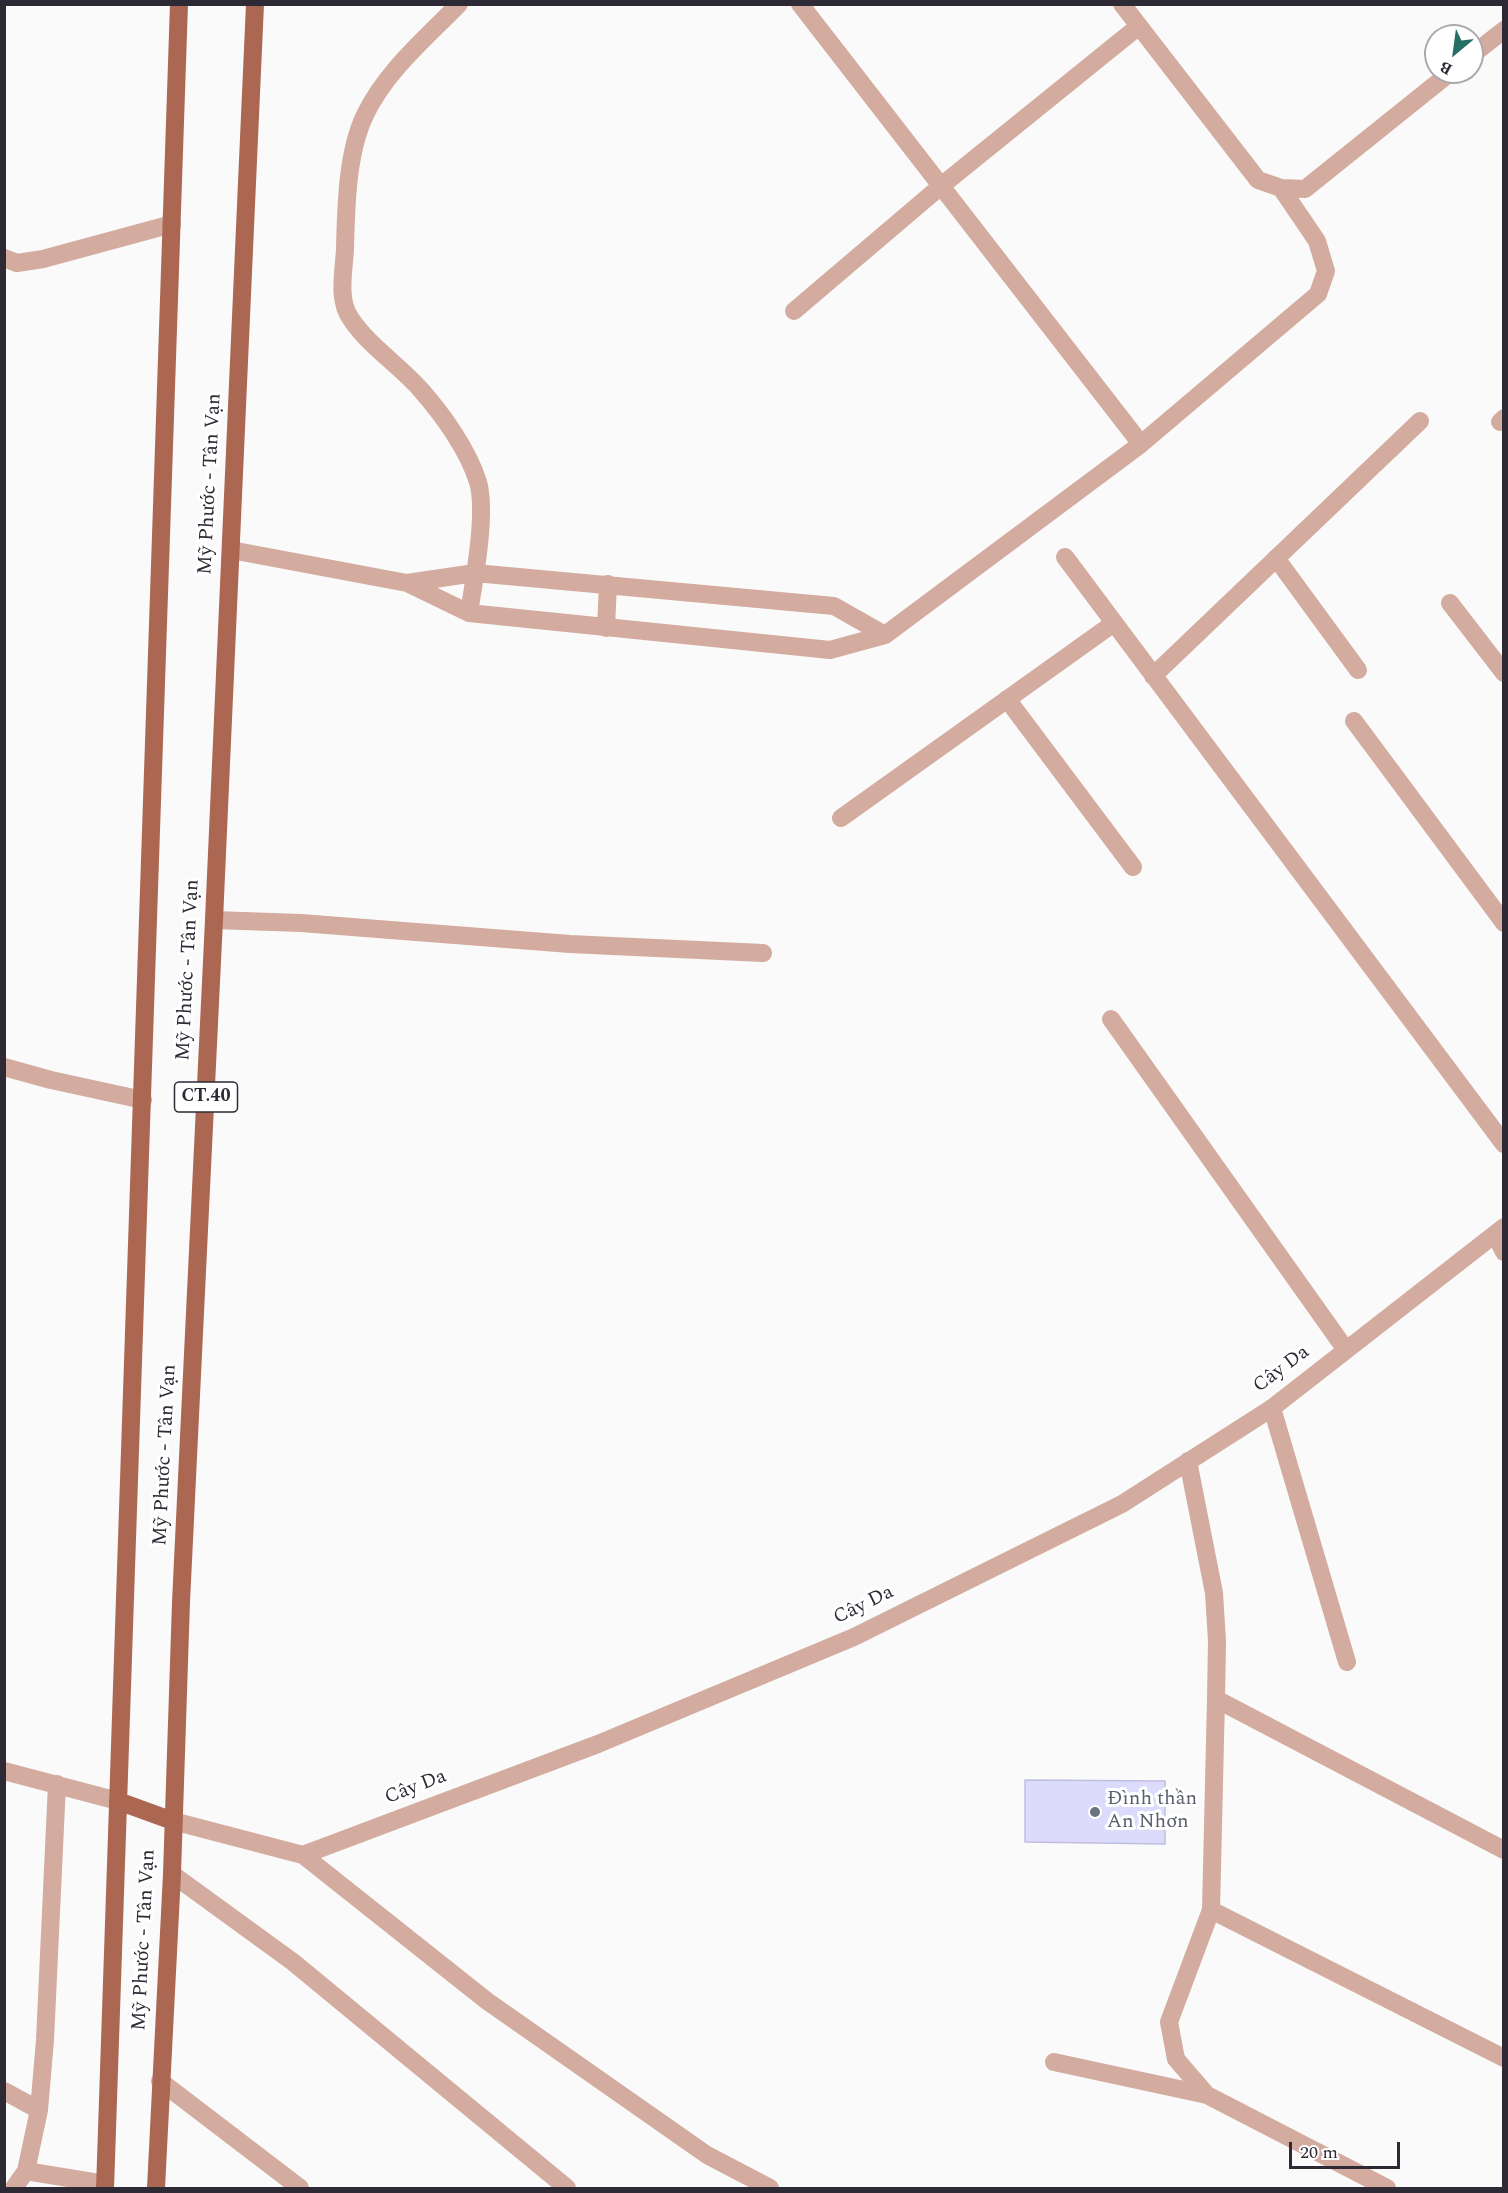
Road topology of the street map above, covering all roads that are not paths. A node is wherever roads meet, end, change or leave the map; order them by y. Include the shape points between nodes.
1 (179, 4) edge
2 (255, 4) edge
3 (459, 4) edge
4 (800, 4) edge
5 (1122, 4) edge
6 (1139, 26) junction
7 (1503, 30) edge
8 (1484, 45) edge
9 (1436, 84) edge
10 (941, 186) junction
11 (1281, 188) junction
12 (172, 224) junction
13 (4, 258) edge
14 (794, 311) dead end
15 (1420, 421) dead end
16 (1142, 444) junction
17 (231, 550) junction
18 (1065, 557) dead end
19 (1276, 558) junction
20 (475, 573) junction
21 (407, 583) junction
22 (608, 584) junction
23 (1450, 603) dead end
24 (469, 613) junction
25 (1114, 623) junction
26 (606, 628) junction
27 (885, 635) junction
28 (1358, 670) dead end
29 (1503, 674) edge
30 (1153, 676) junction
31 (1007, 699) junction
32 (1354, 721) dead end
33 (841, 818) dead end
34 (1133, 867) dead end
35 (214, 920) junction
36 (1503, 922) edge
37 (763, 953) dead end
38 (1111, 1019) dead end
39 (4, 1067) edge
40 (143, 1100) junction
41 (1503, 1144) edge
42 (1499, 1230) edge
43 (1503, 1252) edge
44 (1346, 1350) junction
45 (1272, 1408) junction
46 (1188, 1461) junction
47 (1347, 1662) dead end
48 (1216, 1699) junction
49 (4, 1771) edge
50 (57, 1784) junction
51 (118, 1801) junction
52 (173, 1821) junction
53 (1503, 1850) edge
54 (303, 1855) junction
55 (172, 1874) junction
56 (1211, 1910) junction
57 (1503, 2058) edge
58 (1054, 2062) dead end
59 (160, 2081) junction
60 (4, 2091) edge
61 (1208, 2095) junction
62 (39, 2110) junction
63 (26, 2171) junction
64 (105, 2186) edge
65 (14, 2188) edge
66 (156, 2188) edge
67 (300, 2188) edge
68 (567, 2188) edge
69 (770, 2188) edge
70 (1387, 2188) edge

1 - 12 main road, Mỹ Phước - Tân Vạn
2 - 17 main road, Mỹ Phước - Tân Vạn / CT.40
3 - 20 street via 389,77 365,115 346,207 342,304 351,320 421,390 456,435 478,483 481,508
4 - 10 street
5 - 6 street
6 - 10 street
6 - 11 street via 1258,180
7 - 8 street
9 - 11 street via 1305,189
10 - 14 street
10 - 16 street
11 - 16 street via 1317,241 1326,271 1318,294
12 - 13 street via 43,260 17,263
12 - 40 main road, Mỹ Phước - Tân Vạn
15 - 19 street
16 - 27 street
17 - 21 street
17 - 35 main road, Mỹ Phước - Tân Vạn / CT.40
18 - 25 street
19 - 28 street
19 - 30 street
20 - 21 street
20 - 22 street
20 - 24 street
21 - 24 street
22 - 26 street
22 - 27 street via 834,606
23 - 29 street
24 - 26 street
25 - 30 street
25 - 31 street
26 - 27 street via 830,650
30 - 41 street
31 - 33 street
31 - 34 street
32 - 36 street
35 - 37 street
35 - 52 main road, Mỹ Phước - Tân Vạn / CT.40
38 - 44 street
39 - 40 street
40 - 51 main road, Mỹ Phước - Tân Vạn
42 - 43 street
42 - 44 street, Cây Da
44 - 45 street, Cây Da
45 - 46 street, Cây Da
45 - 47 street
46 - 48 street via 1214,1593
46 - 54 street, Cây Da via 1122,1504 854,1637 598,1744
48 - 53 street
48 - 56 street
49 - 50 street
50 - 51 street
50 - 62 street
51 - 52 main road
51 - 64 main road, Mỹ Phước - Tân Vạn
52 - 54 street
52 - 55 main road, Mỹ Phước - Tân Vạn / CT.40
54 - 69 street via 487,2001 707,2155
55 - 59 main road, Mỹ Phước - Tân Vạn / CT.40
55 - 68 street via 293,1962
56 - 57 street
56 - 61 street via 1169,2022 1176,2059
58 - 61 street
59 - 66 main road, Mỹ Phước - Tân Vạn / CT.40
59 - 67 street
60 - 62 street
61 - 70 street
62 - 63 street
63 - 64 street
63 - 65 street

